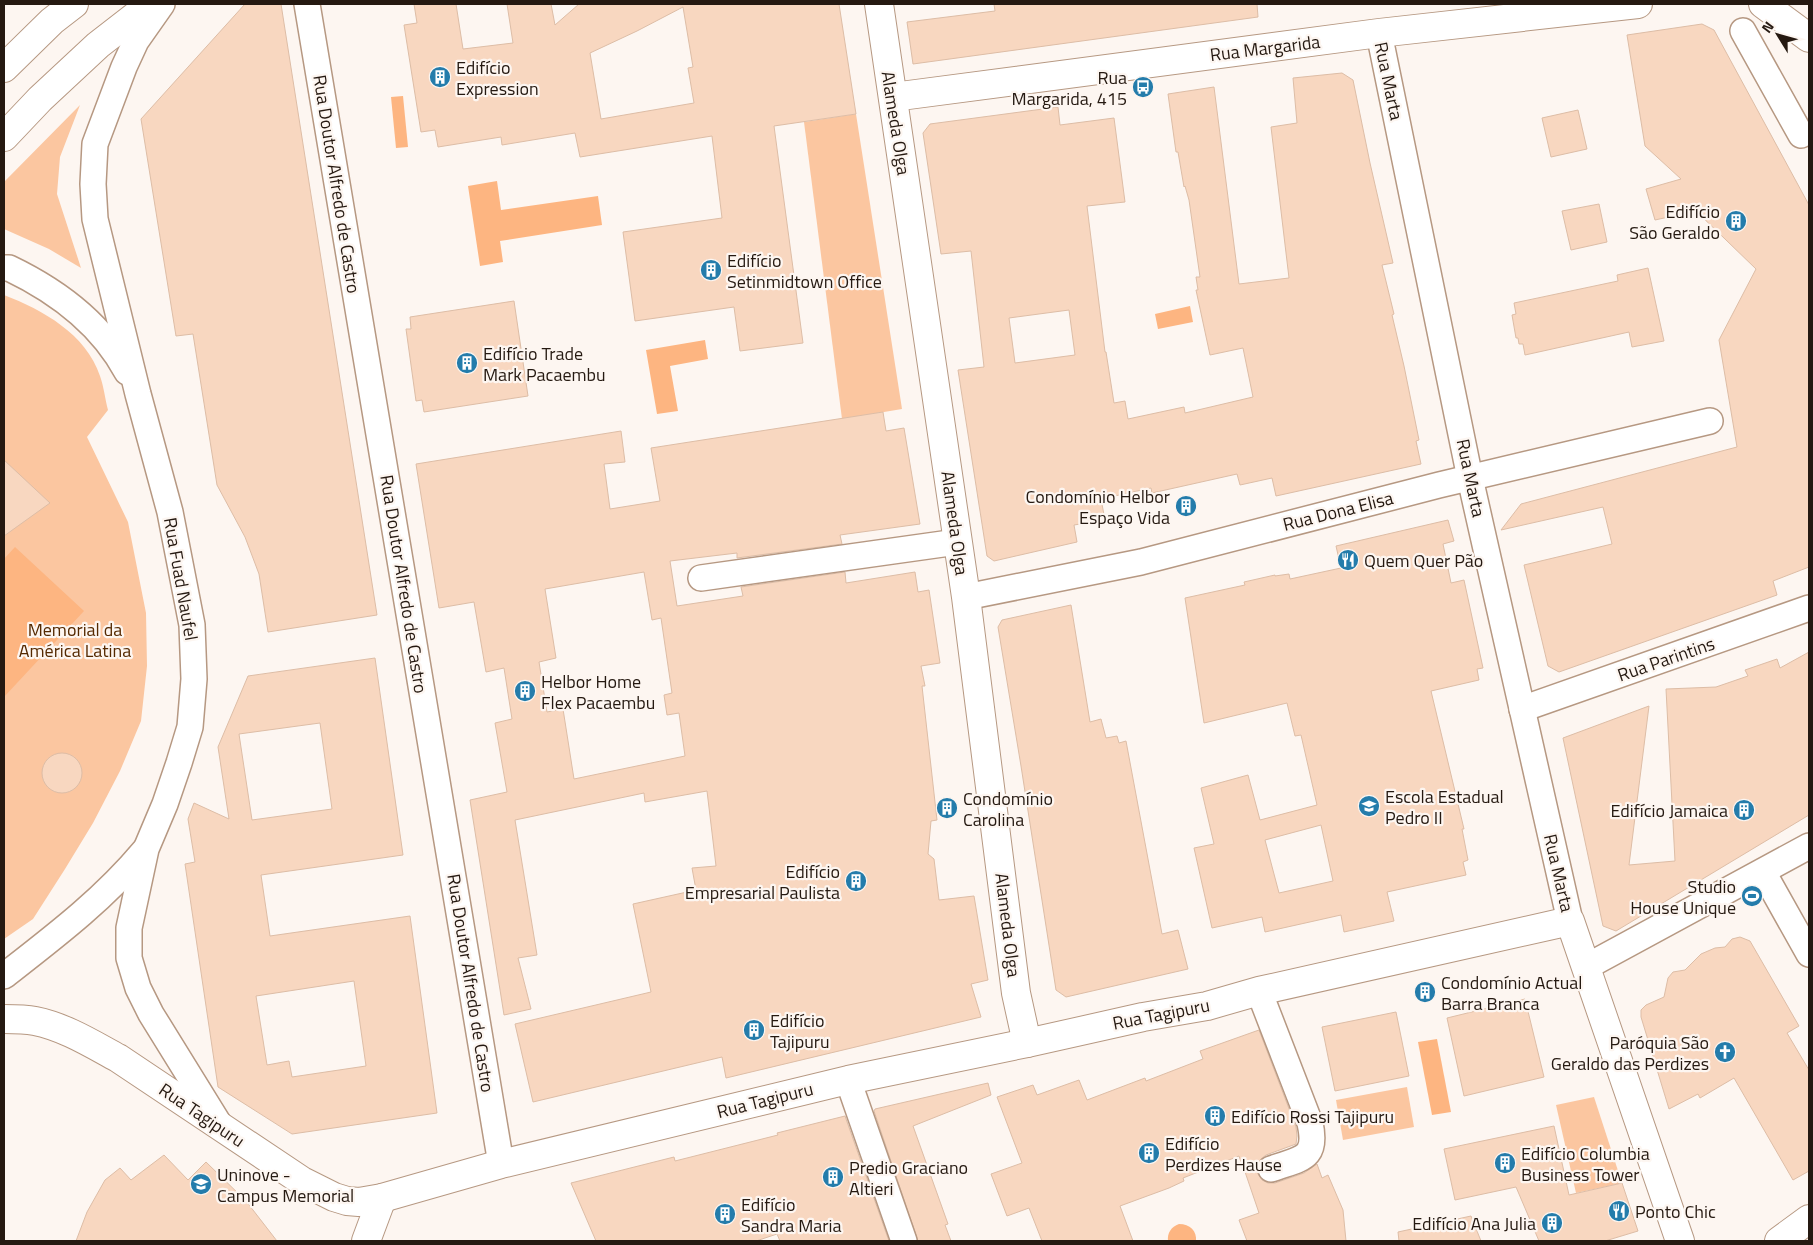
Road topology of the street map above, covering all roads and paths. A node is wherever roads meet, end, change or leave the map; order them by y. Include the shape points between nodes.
1 (74, 4) edge
2 (151, 4) edge
3 (162, 4) edge
4 (307, 4) edge
5 (879, 4) edge
6 (1636, 4) edge
7 (1763, 4) edge
8 (1743, 32) dead end
9 (1379, 33) junction
10 (1809, 38) edge
11 (4, 68) edge
12 (893, 97) junction
13 (1809, 110) edge
14 (4, 137) edge
15 (1805, 143) edge
16 (4, 268) edge
17 (138, 394) junction
18 (1710, 421) dead end
19 (1470, 478) junction
20 (957, 542) junction
21 (701, 578) dead end
22 (966, 597) junction
23 (1809, 608) edge
24 (1522, 709) junction
25 (1809, 846) edge
26 (146, 849) junction
27 (1763, 872) junction
28 (1570, 921) junction
29 (1809, 954) edge
30 (1586, 967) junction
31 (4, 976) edge
32 (1259, 991) junction
33 (4, 1019) edge
34 (1027, 1043) junction
35 (848, 1080) junction
36 (221, 1128) junction
37 (501, 1164) junction
38 (1271, 1169) dead end
39 (382, 1198) junction
40 (1809, 1219) edge
41 (366, 1241) edge
42 (904, 1241) edge
43 (1680, 1241) edge
44 (1779, 1241) edge

1 - 11 street
2 - 14 street via 98,46
3 - 17 street, Rua Fuad Naufel via 136,41 124,66 96,144 92,184 95,219
4 - 37 street, Rua Doutor Alfredo de Castro
5 - 12 street, Alameda Olga
6 - 9 street, Rua Margarida
7 - 10 street
8 - 15 street
9 - 12 street, Rua Margarida
9 - 19 street, Rua Marta
12 - 20 street, Alameda Olga
13 - 15 street via 1804,123
16 - 17 street, Rua Fuad Naufel via 37,282 64,299 92,324 112,347
17 - 26 street, Rua Fuad Naufel via 182,568 192,625 194,679 190,727 165,804
18 - 19 street, Rua Dona Elisa
19 - 22 street, Rua Dona Elisa via 1141,562
19 - 24 street, Rua Marta
20 - 21 street
20 - 22 street, Alameda Olga
22 - 34 street, Alameda Olga via 1015,983
23 - 24 street, Rua Parintins
24 - 28 street, Rua Marta
25 - 27 street
26 - 31 street, Rua Fuad Naufel via 95,904
26 - 36 street, Rua Fuad Naufel via 129,928 129,958 138,988 151,1014
27 - 29 street
27 - 30 street
28 - 30 street
28 - 32 street, Rua Tagipuru
30 - 43 street
32 - 34 street, Rua Tagipuru via 1207,1006
32 - 38 street via 1313,1136 1308,1154
33 - 36 street, Rua Tagipuru via 35,1021 66,1031 118,1058
34 - 35 street, Rua Tagipuru
35 - 37 street, Rua Tagipuru
35 - 42 street
36 - 39 street, Rua Tagipuru via 302,1181 334,1197 359,1202
37 - 39 street, Rua Tagipuru
39 - 41 street
40 - 44 street

